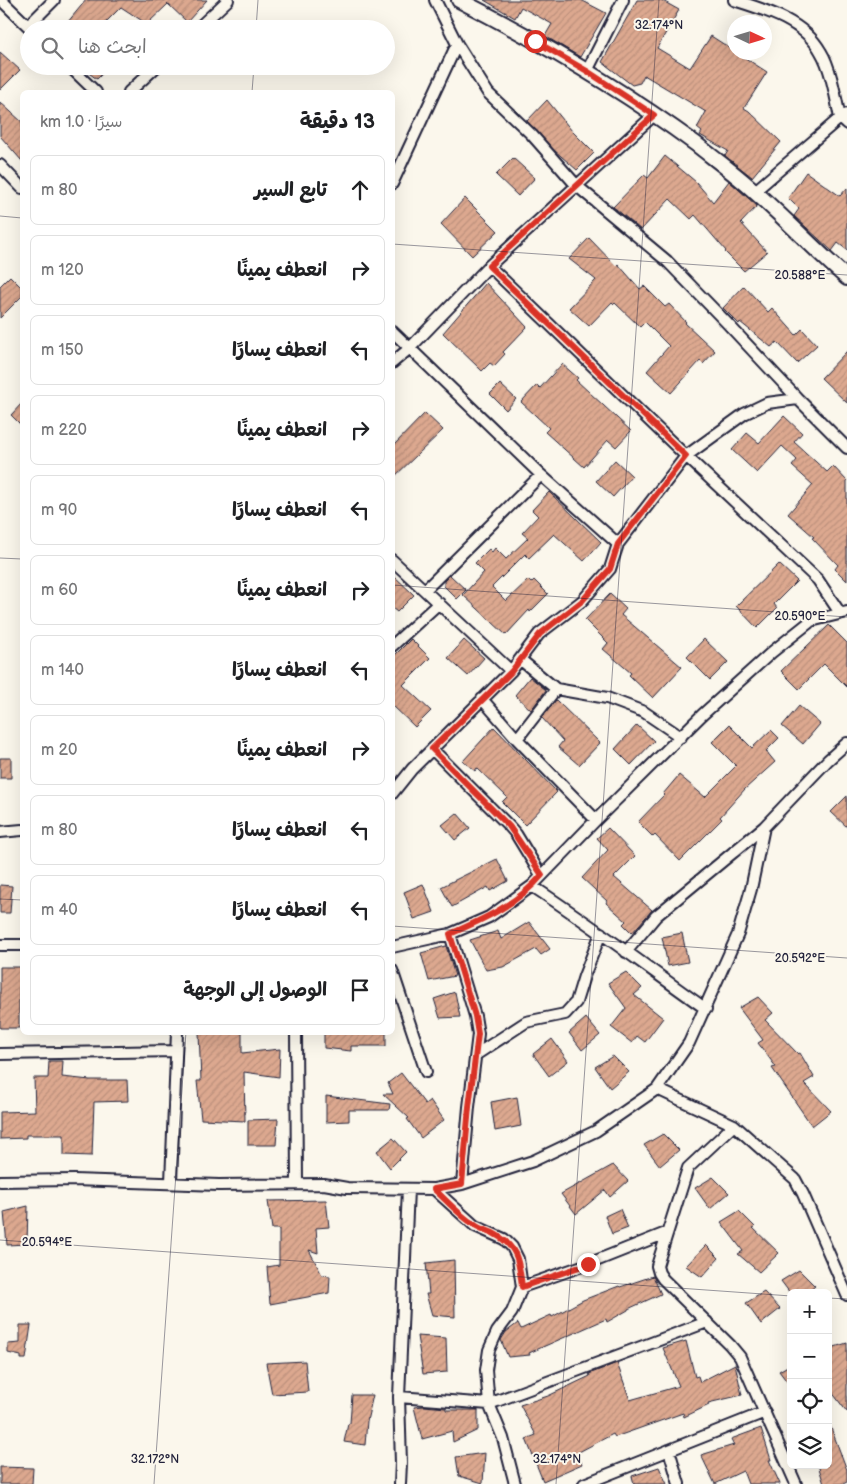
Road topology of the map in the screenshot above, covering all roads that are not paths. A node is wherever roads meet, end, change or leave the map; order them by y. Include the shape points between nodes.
1 (1, 0) edge
2 (54, 0) edge
3 (228, 0) edge
4 (436, 0) edge
5 (459, 0) edge
6 (623, 0) edge
7 (734, 0) edge
8 (22, 20) edge
9 (37, 20) edge
10 (207, 20) edge
11 (456, 44) junction
12 (587, 71) junction
13 (78, 75) edge
14 (147, 75) edge
15 (94, 90) edge
16 (131, 90) edge
17 (654, 115) junction
18 (845, 119) edge
19 (0, 164) edge
20 (395, 177) edge
21 (20, 186) edge
22 (577, 186) junction
23 (755, 191) junction
24 (489, 266) junction
25 (847, 278) edge
26 (395, 334) edge
27 (410, 348) junction
28 (395, 360) edge
29 (798, 399) junction
30 (847, 448) edge
31 (686, 456) junction
32 (541, 475) junction
33 (618, 544) junction
34 (395, 563) edge
35 (425, 590) junction
36 (439, 603) junction
37 (843, 613) edge
38 (395, 643) edge
39 (521, 660) junction
40 (511, 672) junction
41 (556, 689) junction
42 (482, 699) junction
43 (681, 737) junction
44 (517, 739) junction
45 (847, 743) edge
46 (432, 749) junction
47 (395, 790) edge
48 (596, 820) junction
49 (764, 827) junction
50 (20, 830) edge
51 (0, 832) edge
52 (542, 875) junction
53 (532, 886) junction
54 (601, 933) junction
55 (450, 934) junction
56 (0, 946) edge
57 (20, 946) edge
58 (395, 946) edge
59 (626, 952) junction
60 (395, 979) edge
61 (706, 1009) junction
62 (177, 1035) edge
63 (296, 1035) edge
64 (176, 1051) junction
65 (0, 1054) edge
66 (477, 1054) junction
67 (426, 1072) dead end
68 (657, 1089) junction
69 (734, 1126) junction
70 (0, 1181) edge
71 (171, 1182) junction
72 (297, 1184) junction
73 (462, 1184) junction
74 (408, 1189) junction
75 (434, 1189) junction
76 (666, 1233) junction
77 (522, 1287) junction
78 (847, 1295) edge
79 (708, 1322) junction
80 (399, 1398) junction
81 (489, 1404) junction
82 (765, 1412) junction
83 (669, 1450) junction
84 (400, 1484) edge
85 (515, 1484) edge
86 (584, 1484) edge
87 (679, 1484) edge
88 (796, 1484) edge

1 - 8 street
2 - 9 street
3 - 10 street
4 - 11 street
5 - 12 street
6 - 12 street
7 - 18 street via 792,22 811,37 822,53
11 - 20 street
11 - 22 street via 488,93 532,135
12 - 17 street
13 - 15 street
14 - 16 street
17 - 22 street
17 - 23 street
18 - 23 street
19 - 21 street
22 - 24 street
22 - 29 street via 667,261
23 - 25 street
24 - 27 street
24 - 31 street
26 - 27 street
27 - 28 street
27 - 32 street
29 - 30 street
29 - 31 street via 767,403 744,414
31 - 33 street
31 - 37 street via 818,580
32 - 33 street
32 - 35 street
33 - 39 street via 610,569 582,601 540,634
34 - 35 street
35 - 36 street
36 - 38 street
36 - 40 street
37 - 43 street via 811,621 772,652
39 - 40 street
39 - 41 street
40 - 42 street
41 - 43 street via 608,698 644,712
41 - 44 street
42 - 44 street
42 - 46 street
43 - 48 street
44 - 48 street
45 - 49 street
46 - 47 street
46 - 52 street via 509,826
48 - 52 street
49 - 59 street via 656,916
49 - 61 street via 738,934
50 - 51 street
52 - 53 street
53 - 54 street
53 - 55 street via 489,917
54 - 59 street
54 - 66 street via 576,1002 564,1014 526,1022
55 - 58 street
55 - 66 street via 475,1016
56 - 57 street
59 - 61 street
60 - 67 street
61 - 68 street via 689,1043
62 - 64 street
63 - 72 street
64 - 65 street
64 - 71 street
66 - 73 street
68 - 69 street
68 - 73 street via 596,1131 533,1161
69 - 76 street via 688,1168
69 - 78 street via 794,1179
70 - 71 street
71 - 72 street
72 - 74 street
73 - 75 street
74 - 75 street
74 - 80 street
75 - 77 street via 475,1226 492,1232 512,1247 518,1259
76 - 77 street
76 - 79 street via 657,1266 659,1273
77 - 81 street via 512,1312 496,1332 490,1350 486,1370
79 - 81 street
79 - 82 street via 740,1357
80 - 81 street
80 - 84 street
81 - 85 street via 503,1438
82 - 83 street
82 - 88 street
83 - 86 street
83 - 87 street

